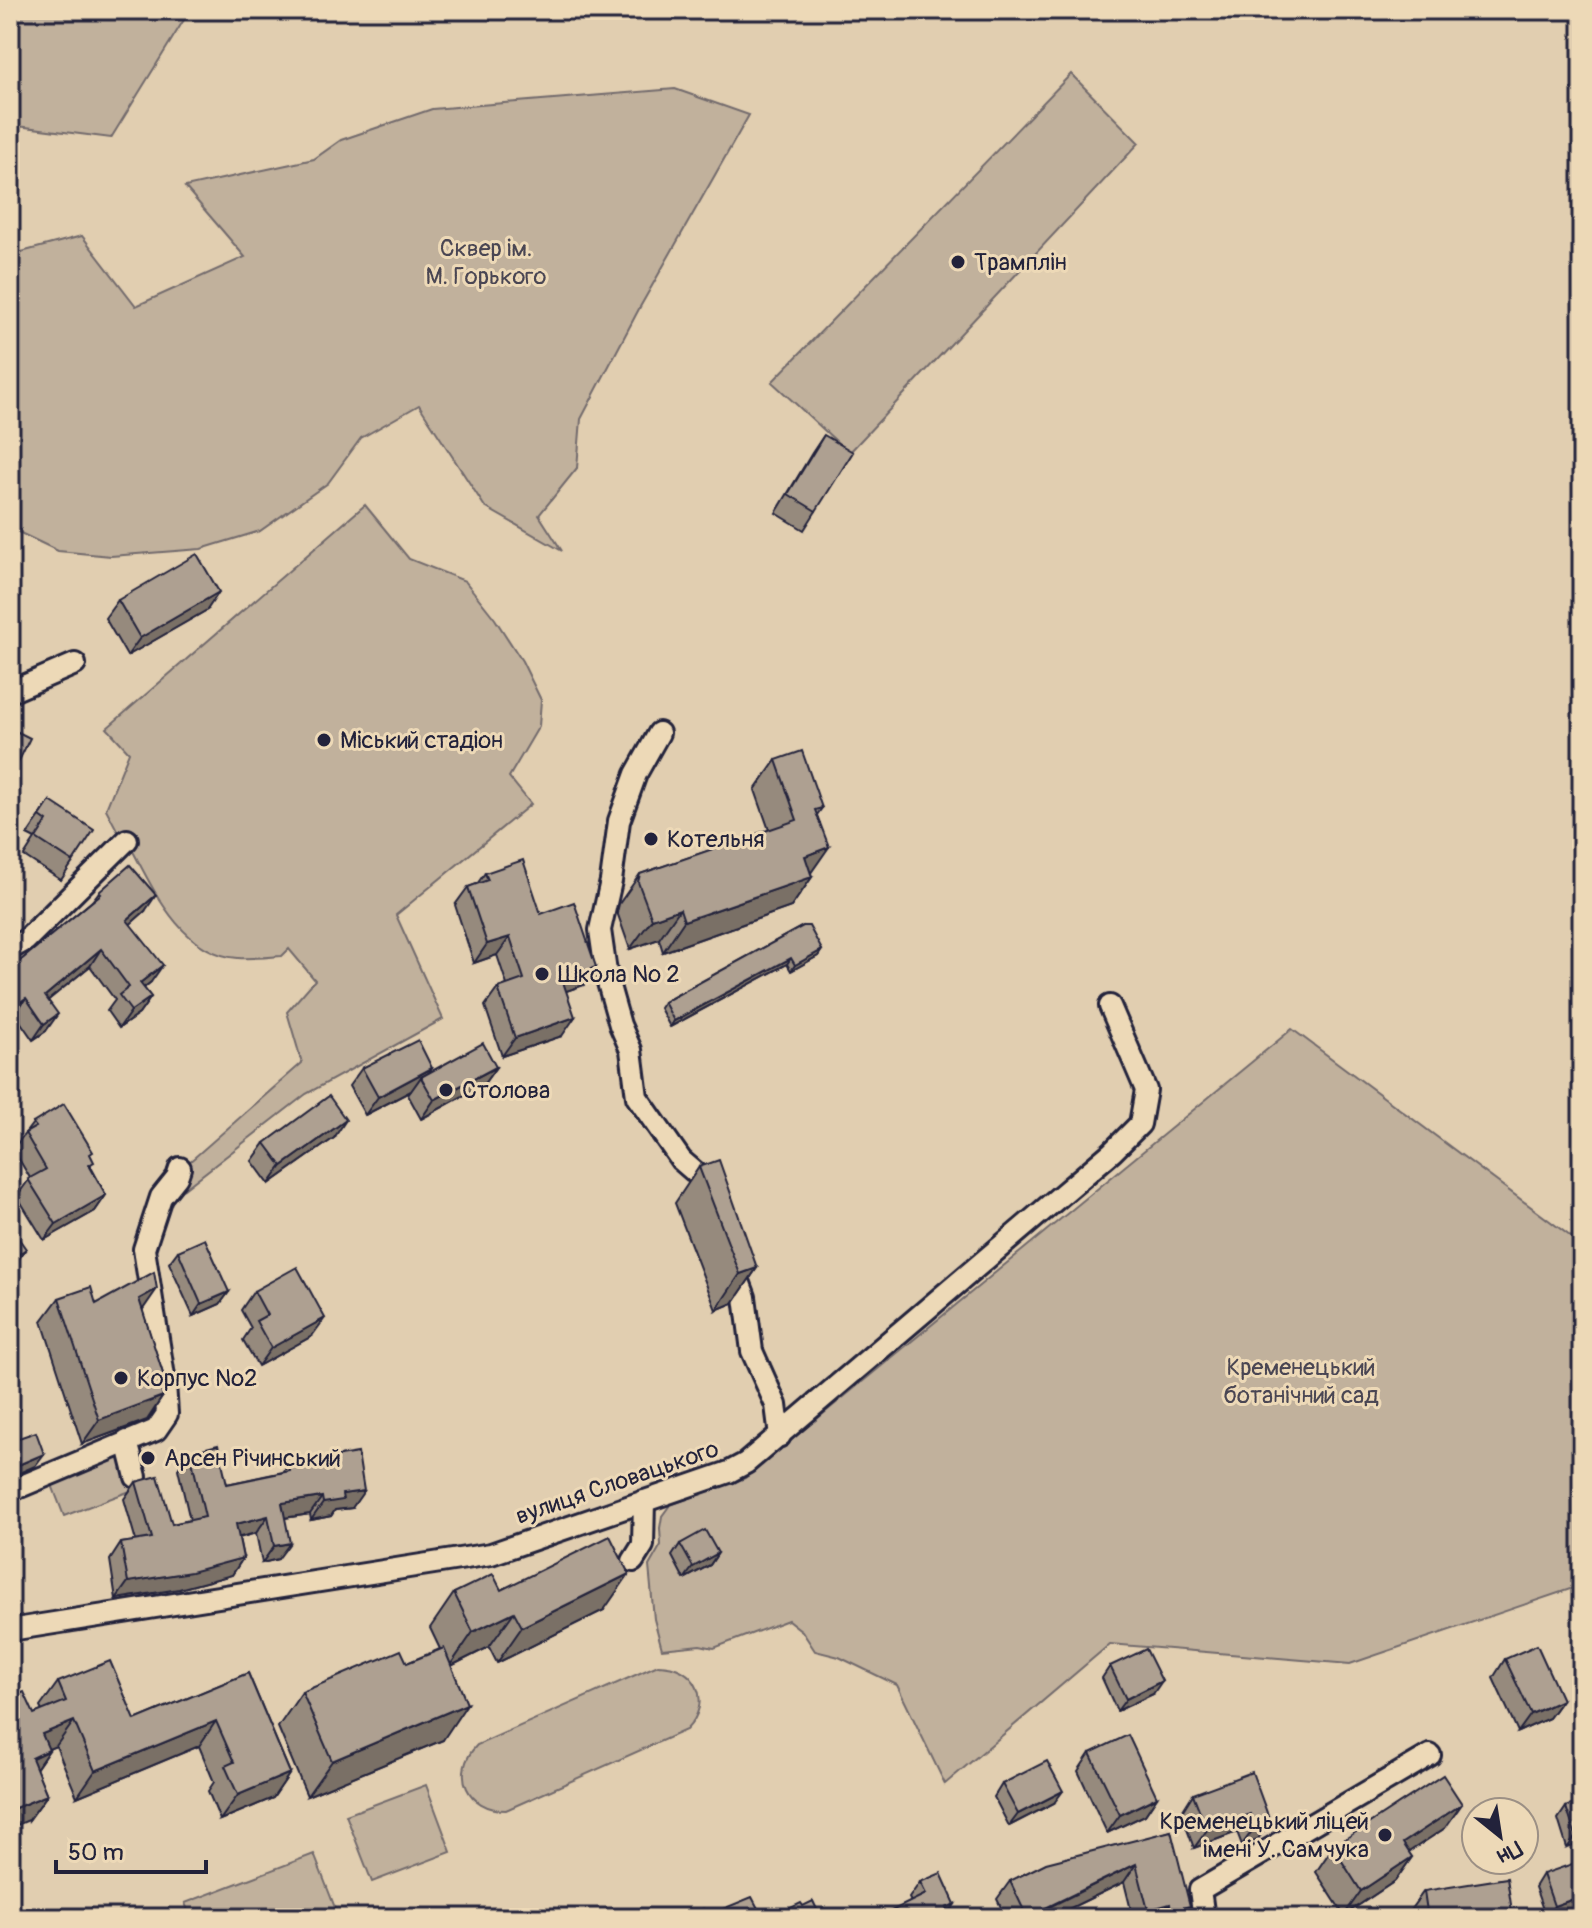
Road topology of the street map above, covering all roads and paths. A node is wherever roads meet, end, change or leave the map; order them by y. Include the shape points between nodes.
1 (75, 664) dead end
2 (10, 692) edge
3 (659, 733) dead end
4 (127, 840) dead end
5 (10, 949) edge
6 (1110, 1006) dead end
7 (180, 1168) dead end
8 (716, 1216) edge
9 (726, 1243) edge
10 (780, 1436) junction
11 (127, 1441) junction
12 (136, 1477) dead end
13 (10, 1491) edge
14 (644, 1501) junction
15 (633, 1561) dead end
16 (10, 1630) edge
17 (1430, 1755) dead end
18 (1204, 1918) edge

1 - 2 street
3 - 8 street via 619,821 600,930 607,979 631,1050 637,1097 696,1173
4 - 5 street via 26,940
6 - 10 street, вулиця Словацького via 1146,1090 1140,1124
7 - 11 street via 161,1197 144,1249 167,1414 156,1430
9 - 10 street via 745,1297 752,1351 776,1405
10 - 14 street, вулиця Словацького via 729,1472
11 - 12 street
11 - 13 street
14 - 15 street via 643,1545
14 - 16 street, вулиця Словацького via 491,1554
17 - 18 street via 1200,1890

